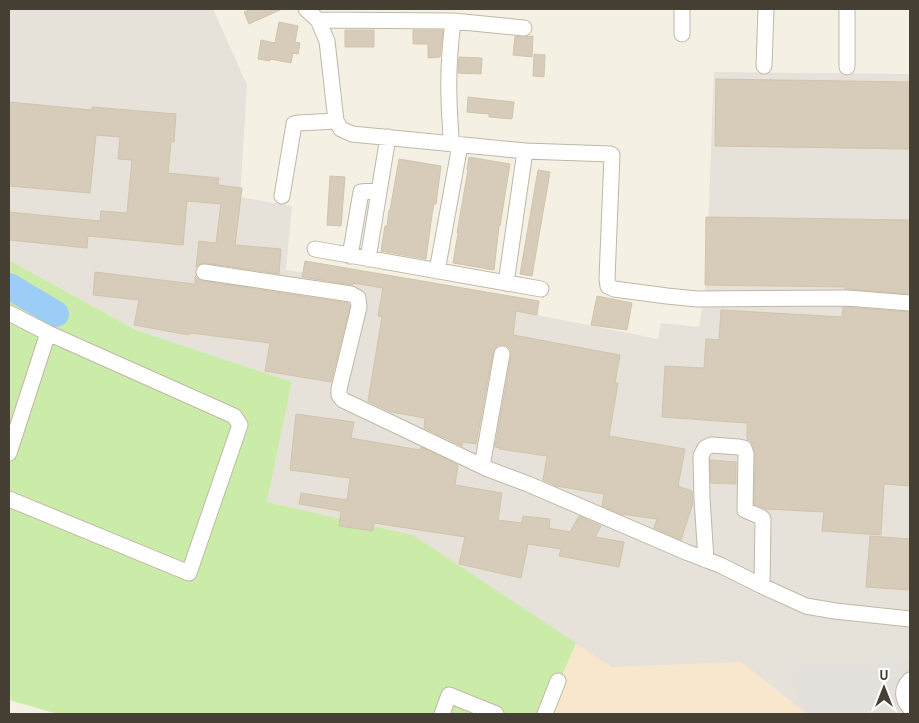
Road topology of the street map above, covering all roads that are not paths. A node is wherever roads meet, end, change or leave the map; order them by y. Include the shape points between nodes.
1 (306, 9) edge
2 (682, 9) edge
3 (766, 9) edge
4 (847, 9) edge
5 (422, 15) edge
6 (318, 20) junction
7 (453, 21) junction
8 (524, 28) dead end
9 (682, 34) dead end
10 (764, 66) dead end
11 (847, 67) dead end
12 (336, 120) junction
13 (388, 137) junction
14 (456, 145) junction
15 (525, 151) junction
16 (379, 190) junction
17 (282, 196) dead end
18 (315, 249) dead end
19 (350, 256) junction
20 (368, 259) junction
21 (437, 271) junction
22 (204, 272) dead end
23 (506, 283) junction
24 (540, 289) dead end
25 (910, 303) edge
26 (9, 313) edge
27 (48, 333) junction
28 (502, 354) dead end
29 (9, 452) edge
30 (482, 466) junction
31 (9, 499) edge
32 (706, 560) junction
33 (762, 586) junction
34 (910, 618) edge
35 (910, 680) edge
36 (558, 681) dead end
37 (910, 708) edge
38 (442, 714) edge
39 (496, 714) edge
40 (545, 714) edge

1 - 6 street
2 - 9 street
3 - 10 street
4 - 11 street
5 - 6 street
5 - 7 street
6 - 12 street via 327,41
7 - 8 street
7 - 14 street via 449,80
12 - 13 street via 342,129 352,134
12 - 17 street via 294,124
13 - 14 street
13 - 16 street
14 - 15 street
14 - 21 street
15 - 23 street
15 - 25 street via 612,155 607,279 608,286 614,289 697,299 847,298
16 - 19 street via 361,192
16 - 20 street
18 - 19 street
19 - 20 street
20 - 21 street
21 - 23 street
22 - 30 street via 351,294 358,298 359,307 339,395 343,400
23 - 24 street
26 - 27 street
27 - 29 street
27 - 31 street via 234,416 240,425 189,573
28 - 30 street
30 - 32 street
32 - 33 street
32 - 33 street via 701,456 711,444 744,448 744,510 763,520
33 - 34 street via 806,606
35 - 37 street via 903,697
36 - 40 street
38 - 39 street via 449,695

